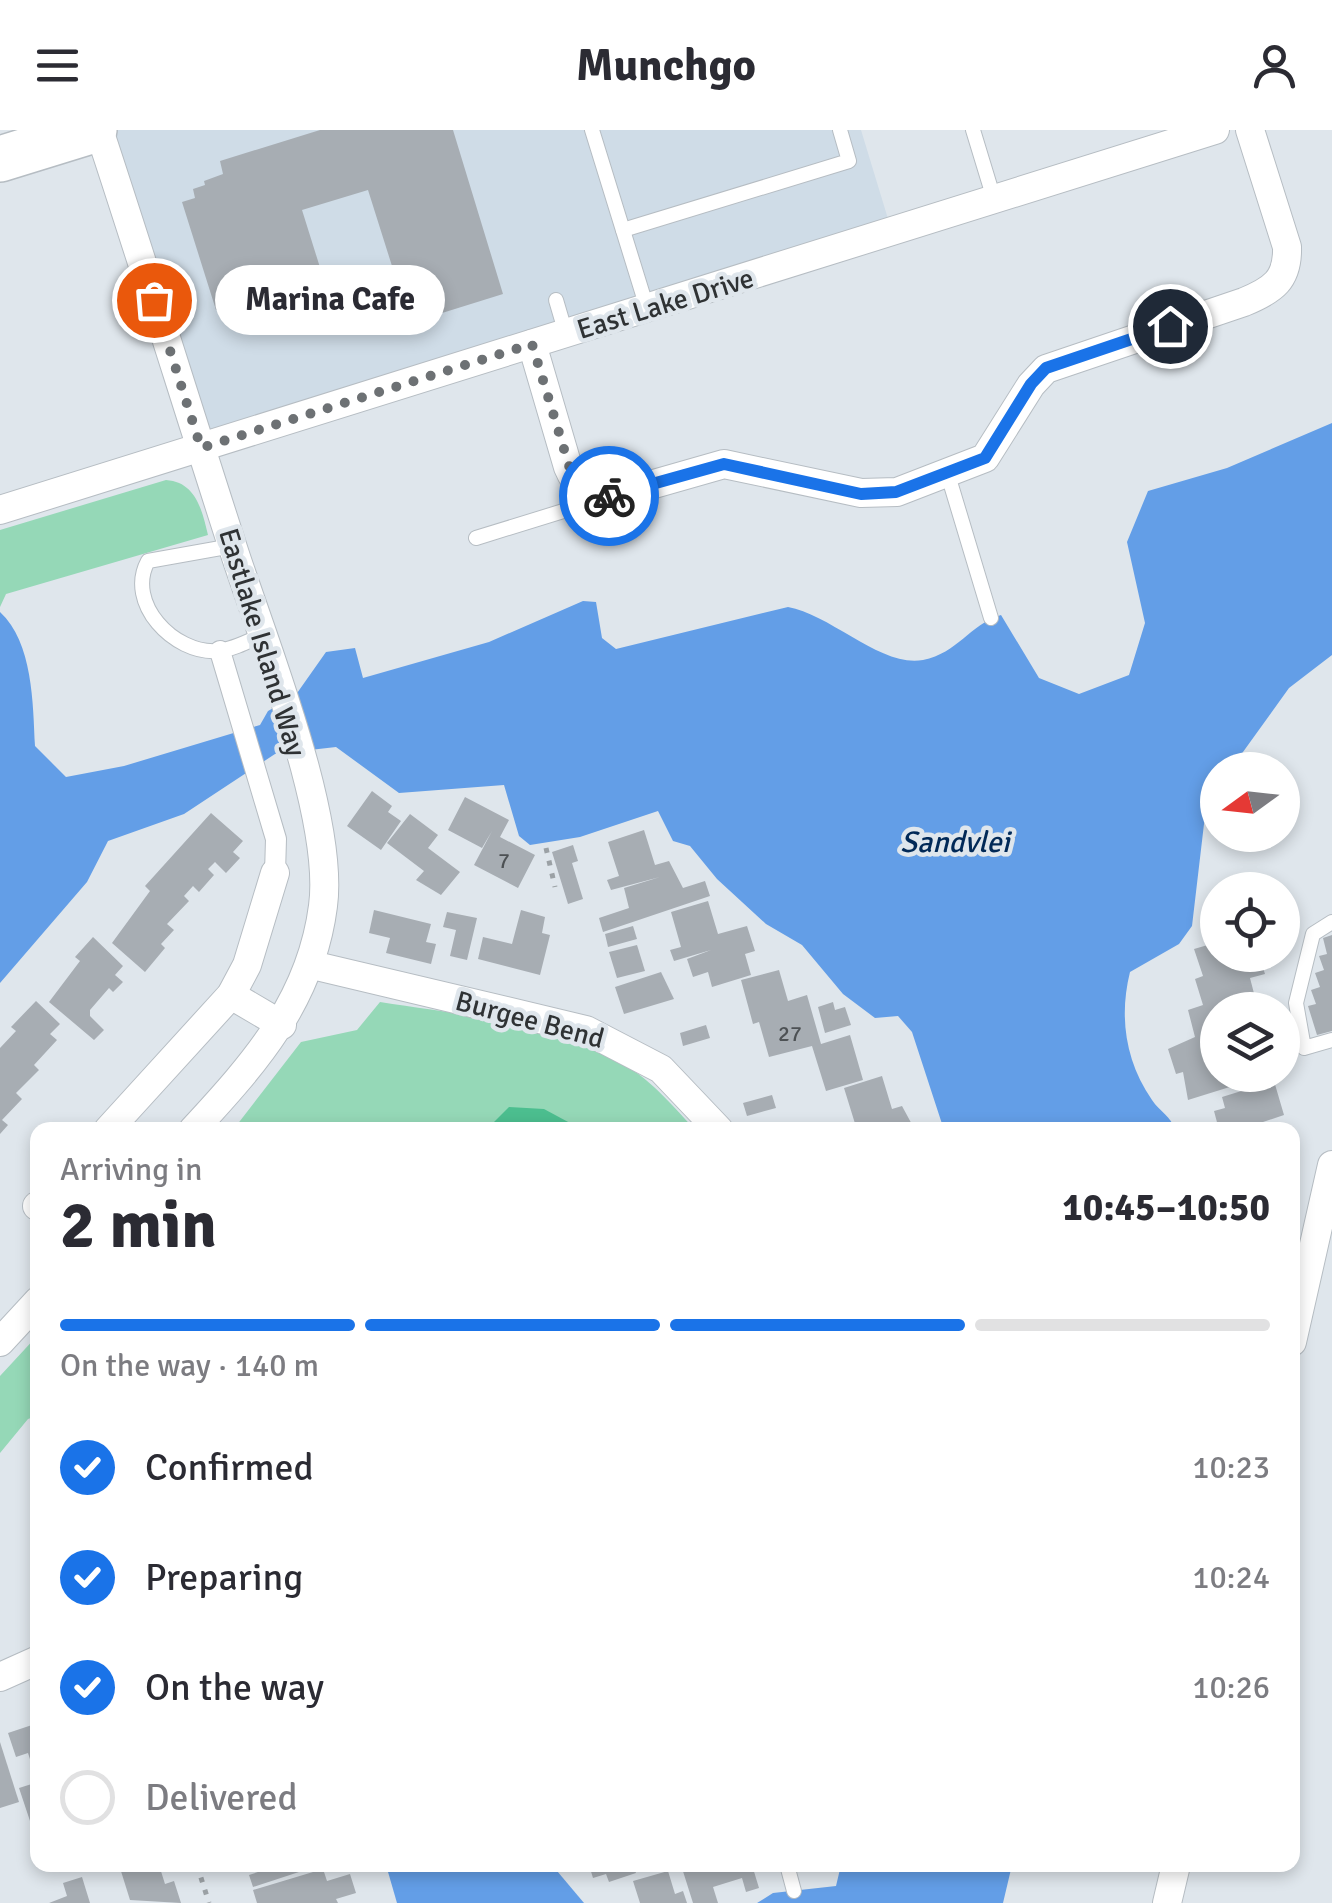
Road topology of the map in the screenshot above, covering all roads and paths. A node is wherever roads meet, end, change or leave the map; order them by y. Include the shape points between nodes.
1 (96, 130) edge
2 (592, 130) edge
3 (840, 130) edge
4 (973, 130) edge
5 (1216, 130) edge
6 (1250, 130) edge
7 (0, 159) edge
8 (994, 199) junction
9 (623, 230) junction
10 (556, 300) dead end
11 (647, 308) junction
12 (566, 334) junction
13 (532, 344) junction
14 (201, 448) junction
15 (948, 476) junction
16 (605, 498) junction
17 (0, 510) edge
18 (476, 538) dead end
19 (232, 546) junction
20 (991, 618) dead end
21 (262, 635) junction
22 (220, 652) junction
23 (546, 848) dead end
24 (275, 873) joint
25 (554, 887) dead end
26 (1332, 922) edge
27 (312, 965) junction
28 (230, 994) junction
29 (282, 1025) junction
30 (1332, 1040) edge
31 (115, 1122) edge
32 (200, 1122) edge
33 (711, 1122) edge
34 (1332, 1164) edge
35 (1300, 1306) edge
36 (30, 1310) edge
37 (0, 1342) edge
38 (30, 1664) edge
39 (0, 1677) edge
40 (199, 1872) edge
41 (789, 1872) edge
42 (1175, 1872) edge
43 (794, 1891) dead end
44 (208, 1903) edge
45 (1168, 1903) edge

1 - 7 main road
1 - 14 street, Eastlake Island Way
2 - 9 lane
3 - 9 lane via 849,160
4 - 8 lane
5 - 8 street, East Lake Drive
6 - 15 street via 1286,247 1284,278 1244,302 1046,368 994,449
8 - 11 street, East Lake Drive
9 - 11 lane
10 - 12 lane
11 - 12 street, East Lake Drive
12 - 13 street, East Lake Drive
13 - 14 street, East Lake Drive
13 - 16 street via 574,482
14 - 17 street, East Lake Drive
14 - 19 street, Eastlake Island Way
15 - 16 street via 876,495 724,464
15 - 20 lane
16 - 18 lane
19 - 21 street, Eastlake Island Way
19 - 22 lane via 148,561 142,571 154,622 199,650
21 - 22 lane
21 - 27 street, Eastlake Island Way via 318,827 324,904
22 - 24 street via 276,839
23 - 25 path
24 - 28 street
26 - 30 lane via 1313,934 1296,1014 1304,1048
27 - 29 street, Eastlake Island Way
27 - 33 street, Burgee Bend via 586,1030 662,1069
28 - 29 street
28 - 31 street
29 - 32 street, Eastlake Island Way
34 - 35 street
36 - 37 street
38 - 39 street
40 - 44 path
41 - 43 lane
42 - 45 street

